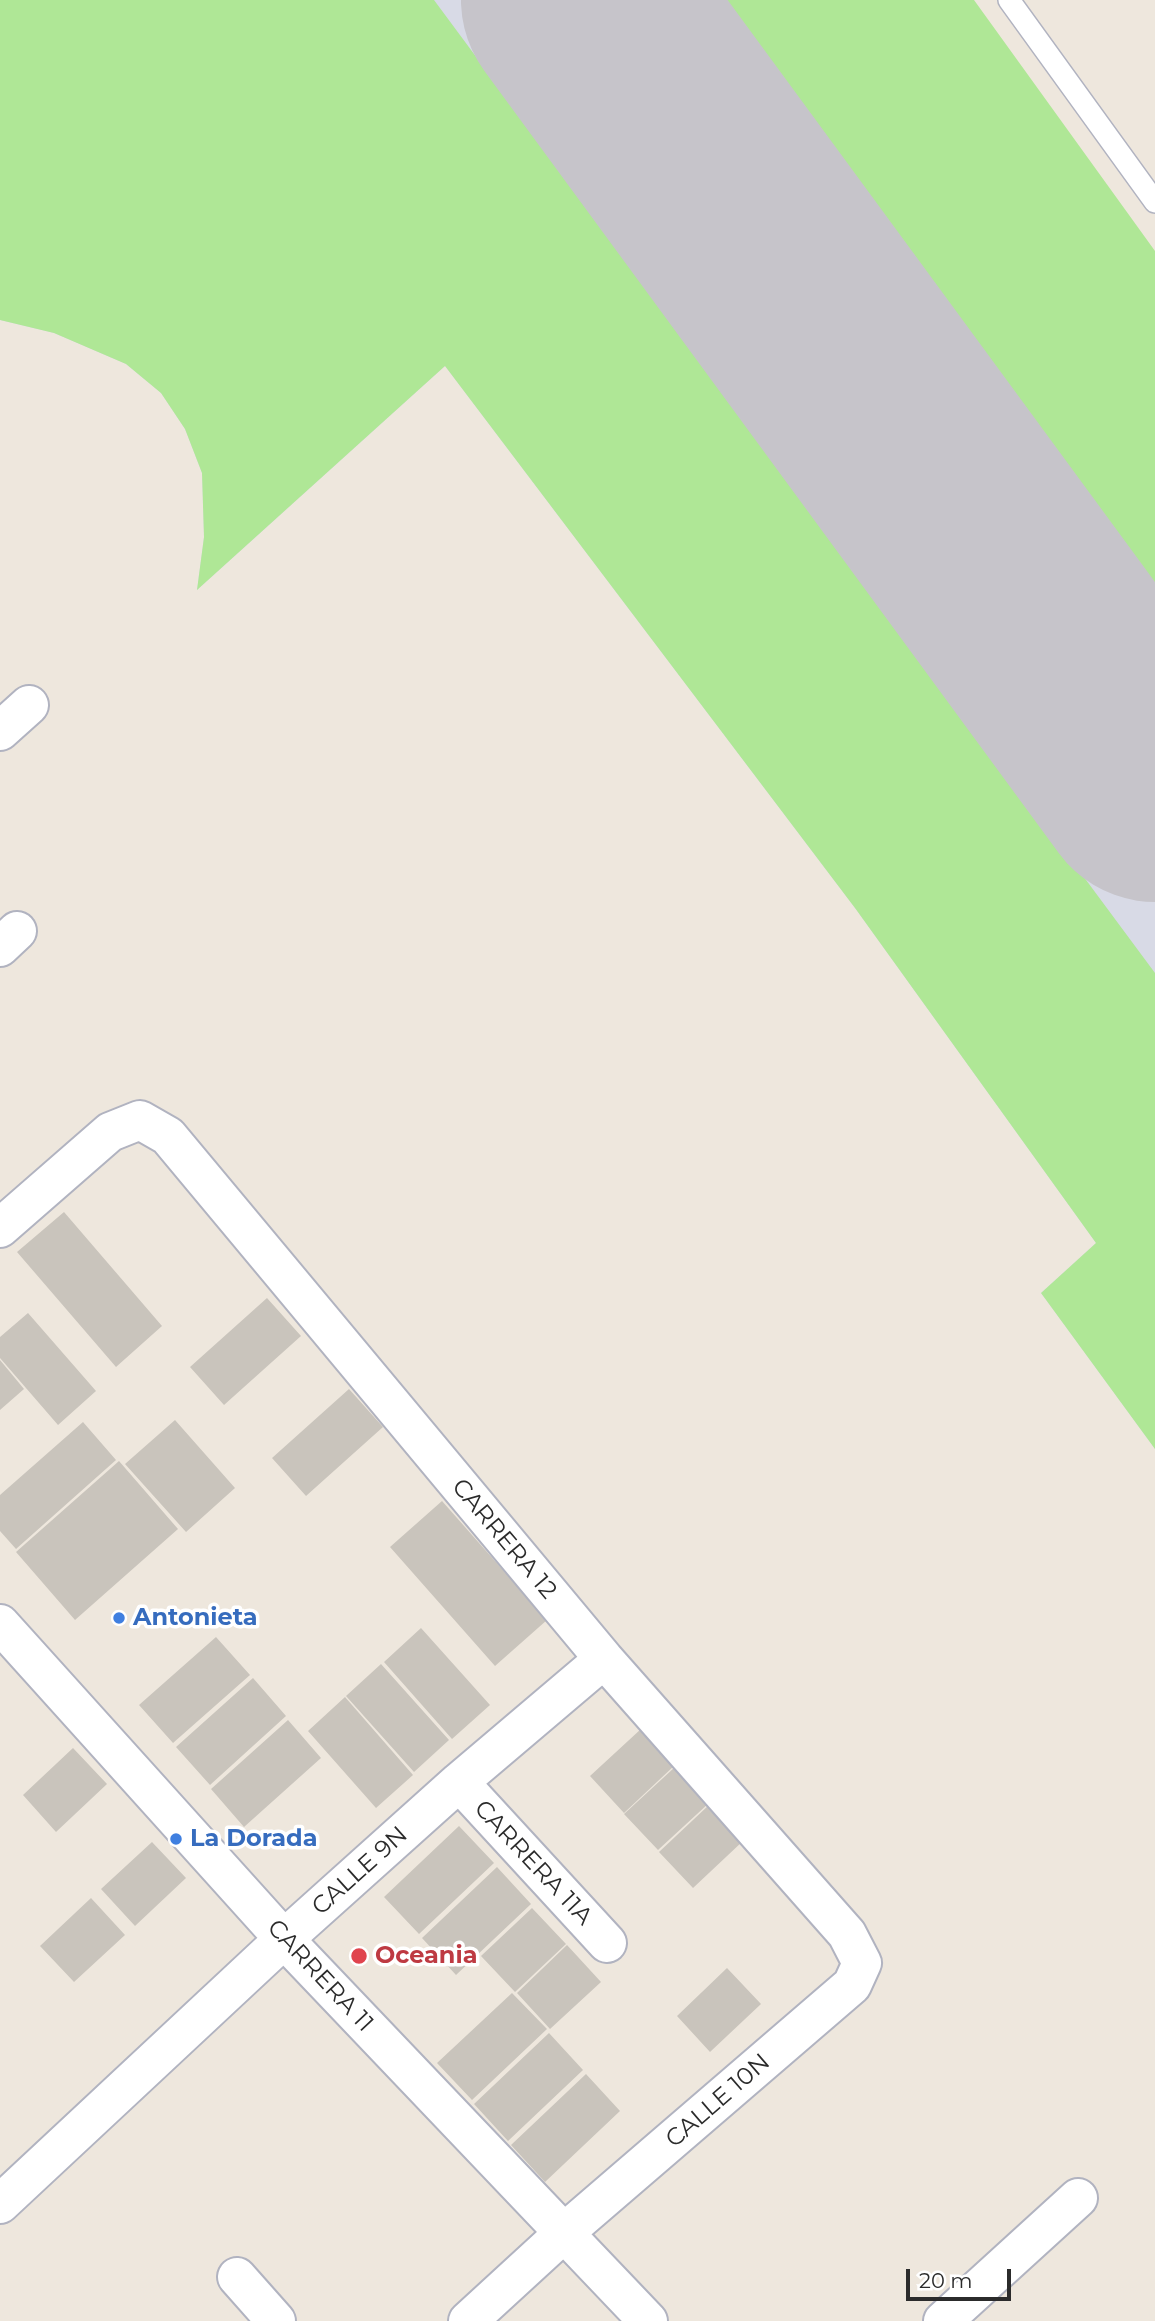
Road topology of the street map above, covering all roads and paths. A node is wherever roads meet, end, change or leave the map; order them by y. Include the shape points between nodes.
1 (1009, 0) edge
2 (1155, 202) edge
3 (29, 705) dead end
4 (0, 731) edge
5 (0, 1228) edge
6 (0, 1624) edge
7 (604, 1659) junction
8 (459, 1782) junction
9 (284, 1939) junction
10 (607, 1943) dead end
11 (862, 1962) joint
12 (1078, 2198) dead end
13 (0, 2204) edge
14 (565, 2232) junction
15 (237, 2277) dead end
16 (276, 2321) edge
17 (468, 2321) edge
18 (649, 2321) edge
19 (943, 2321) edge

1 - 2 lane
3 - 4 street
5 - 7 street, CARRERA 12 via 110,1132 140,1120 168,1136
6 - 9 street, CARRERA 11
7 - 8 street, CALLE 9N
7 - 11 street, CARRERA 12 via 847,1934
8 - 9 street, CALLE 9N
8 - 10 street, CARRERA 11A
9 - 13 street, CALLE 9N
9 - 14 street, CARRERA 11
11 - 14 street, CALLE 10N via 852,1985
12 - 19 street
14 - 17 street, CALLE 10N
14 - 18 street, CARRERA 11
15 - 16 street

